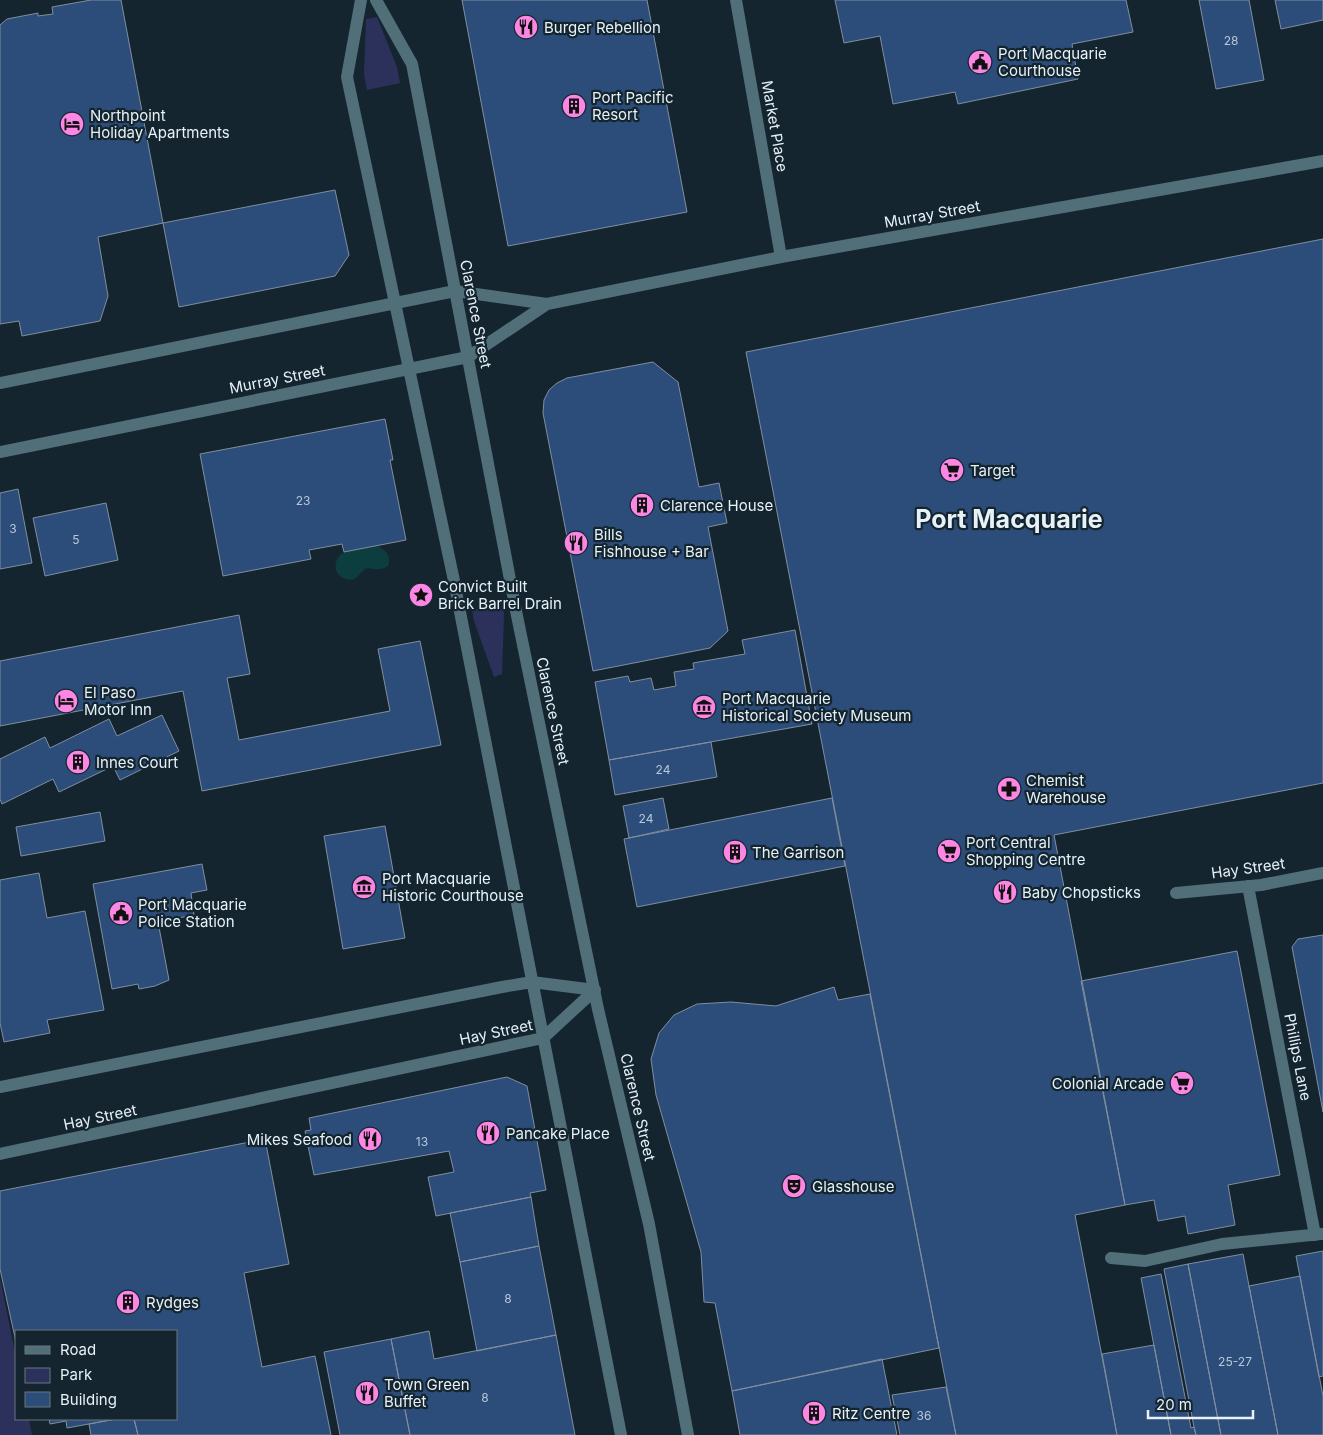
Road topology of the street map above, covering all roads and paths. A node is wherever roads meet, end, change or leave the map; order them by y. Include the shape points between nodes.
1 (361, 0) edge
2 (376, 0) edge
3 (736, 0) edge
4 (1323, 161) edge
5 (781, 257) junction
6 (455, 291) junction
7 (395, 303) junction
8 (547, 304) junction
9 (468, 357) junction
10 (410, 369) junction
11 (0, 383) edge
12 (0, 452) edge
13 (1323, 873) edge
14 (1248, 886) junction
15 (1176, 893) dead end
16 (532, 982) junction
17 (595, 990) junction
18 (543, 1038) junction
19 (0, 1087) edge
20 (0, 1154) edge
21 (1319, 1234) edge
22 (1111, 1258) dead end
23 (621, 1435) edge
24 (688, 1435) edge

1 - 7 street via 347,76
2 - 6 street, Clarence Street via 412,64
3 - 5 street, Market Place
4 - 5 street, Murray Street
5 - 8 street, Murray Street
6 - 7 street, Murray Street
6 - 8 street, Murray Street
6 - 9 street, Clarence Street
7 - 10 street
7 - 11 street, Murray Street
8 - 9 street, Murray Street
9 - 10 street, Murray Street
9 - 17 street, Clarence Street via 516,611
10 - 12 street, Murray Street
10 - 16 street
13 - 14 street, Hay Street
14 - 15 street, Hay Street
14 - 21 street, Phillips Lane
16 - 17 street
16 - 18 street
16 - 19 street
17 - 18 street, Hay Street
17 - 24 street, Clarence Street via 649,1224
18 - 20 street, Hay Street
18 - 23 street
21 - 22 street via 1222,1244 1145,1260

